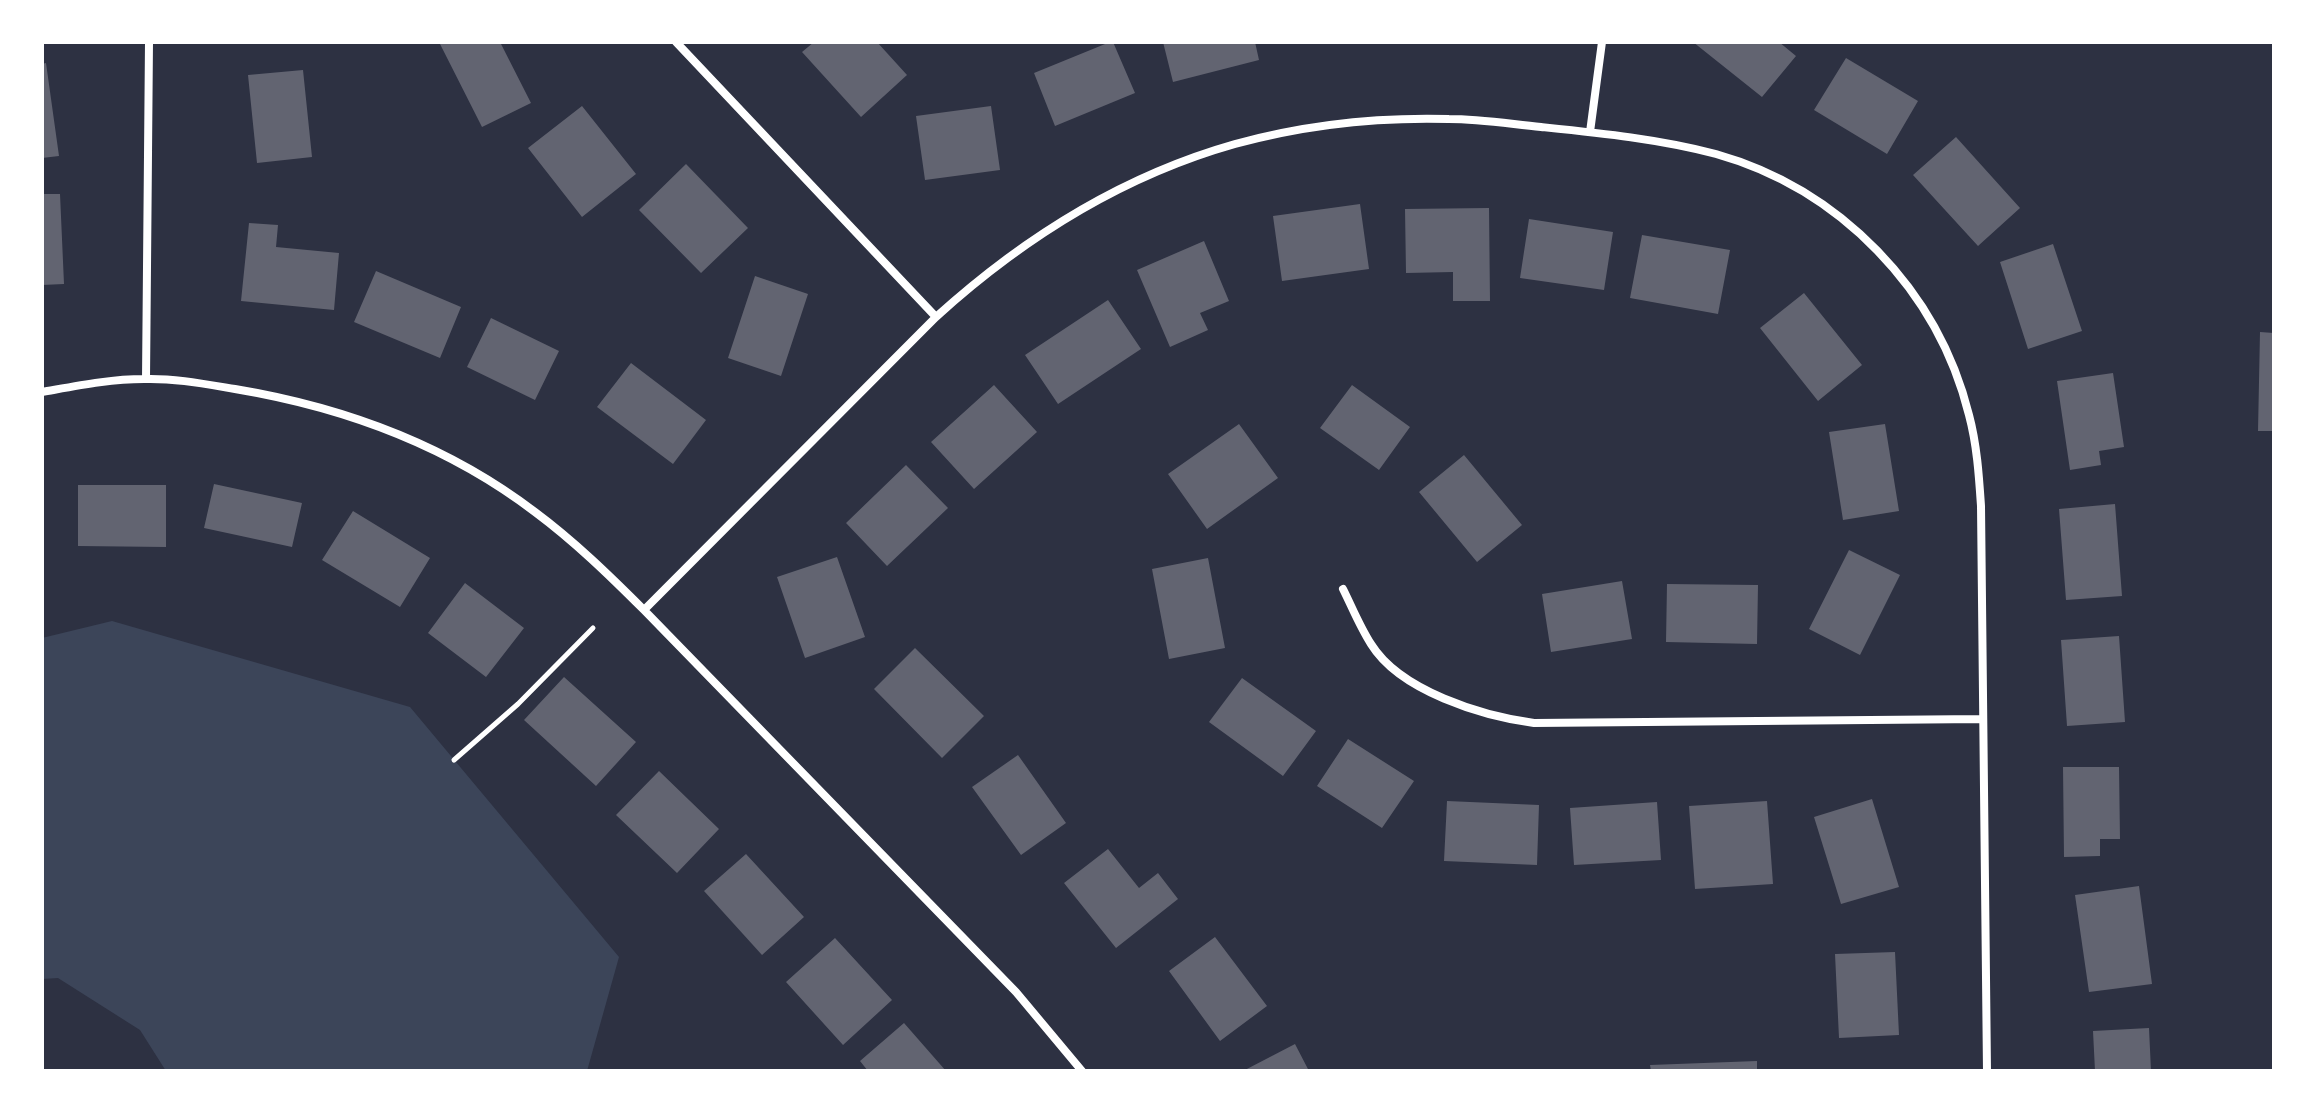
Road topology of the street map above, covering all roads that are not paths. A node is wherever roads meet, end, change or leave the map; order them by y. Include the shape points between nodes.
1 (149, 42) edge
2 (676, 42) edge
3 (1602, 42) edge
4 (1590, 132) junction
5 (936, 317) junction
6 (146, 379) junction
7 (42, 392) edge
8 (1343, 589) dead end
9 (644, 610) junction
10 (1982, 719) junction
11 (1082, 1071) edge
12 (1987, 1071) edge

1 - 6 street
2 - 5 street
3 - 4 street
4 - 5 street via 1452,119 1379,119 1306,127 1233,145 1145,176 1072,214 977,280
4 - 10 street via 1719,155 1792,186 1863,235 1919,300 1956,372 1977,450
5 - 9 street
6 - 7 street
6 - 9 street via 286,398 411,439 535,511
8 - 10 street via 1372,646 1388,664 1454,704 1504,719
9 - 11 street via 1016,992
10 - 12 street

